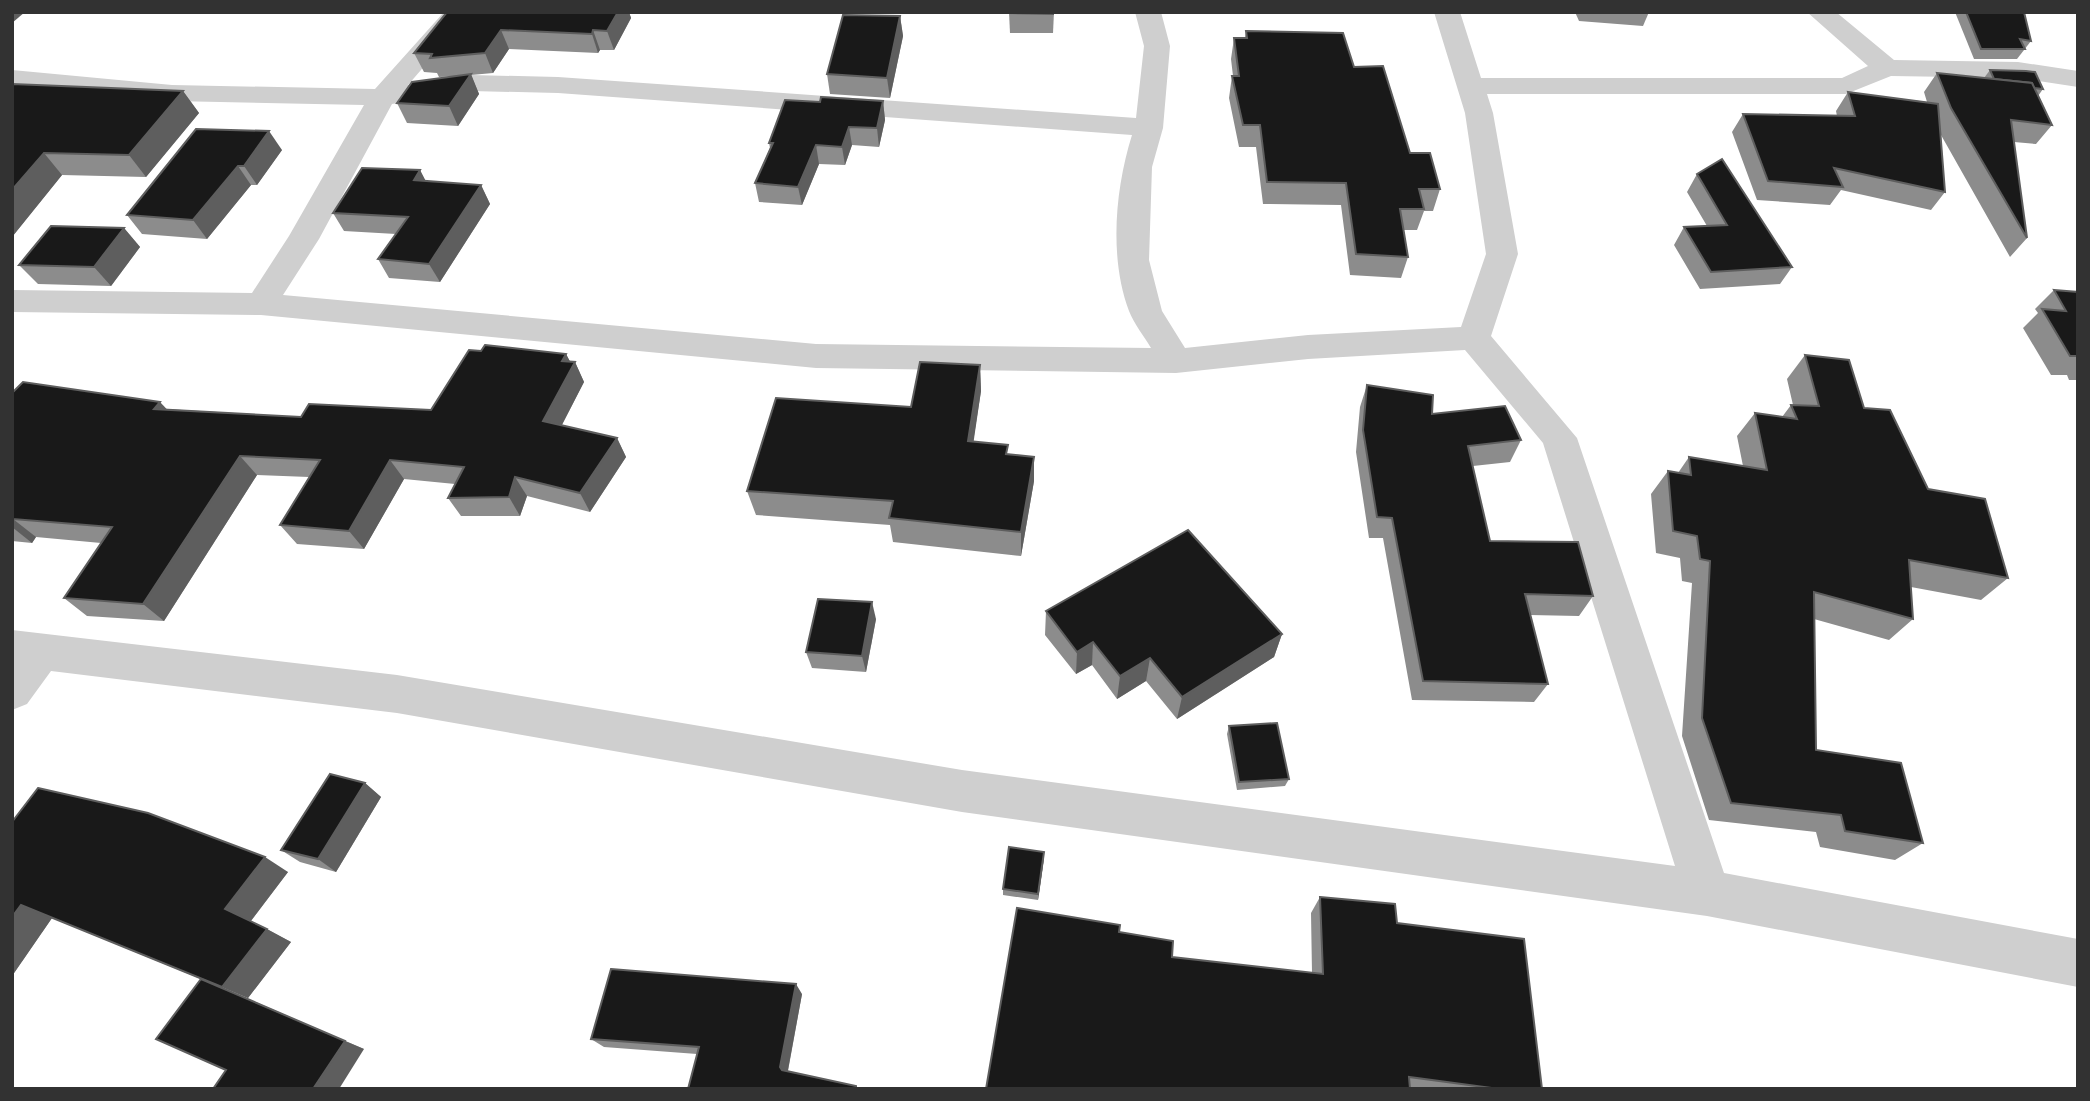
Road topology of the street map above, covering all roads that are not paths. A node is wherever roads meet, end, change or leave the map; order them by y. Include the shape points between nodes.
1 (458, 12) edge
2 (1148, 12) edge
3 (1447, 12) edge
4 (1821, 12) edge
5 (1887, 68) junction
6 (2078, 79) edge
7 (16, 82) edge
8 (1470, 86) junction
9 (382, 97) junction
10 (1149, 128) junction
11 (12, 300) edge
12 (261, 304) junction
13 (1474, 338) junction
14 (1177, 361) junction
15 (27, 650) edge
16 (12, 691) edge
17 (1707, 893) junction
18 (2078, 963) edge

1 - 9 street
2 - 10 street via 1157,46
3 - 8 street
4 - 5 street
5 - 6 street via 2018,70
5 - 8 street via 1846,86
7 - 9 street via 172,93
8 - 13 street via 1479,113 1502,254
9 - 10 street via 471,83 558,85
9 - 12 street via 303,240
10 - 14 street via 1137,167 1133,260 1146,312
11 - 12 street
12 - 14 street via 816,356
13 - 14 street via 1308,347
13 - 17 street via 1559,438
15 - 16 street
15 - 17 street via 397,694 962,791
17 - 18 street

